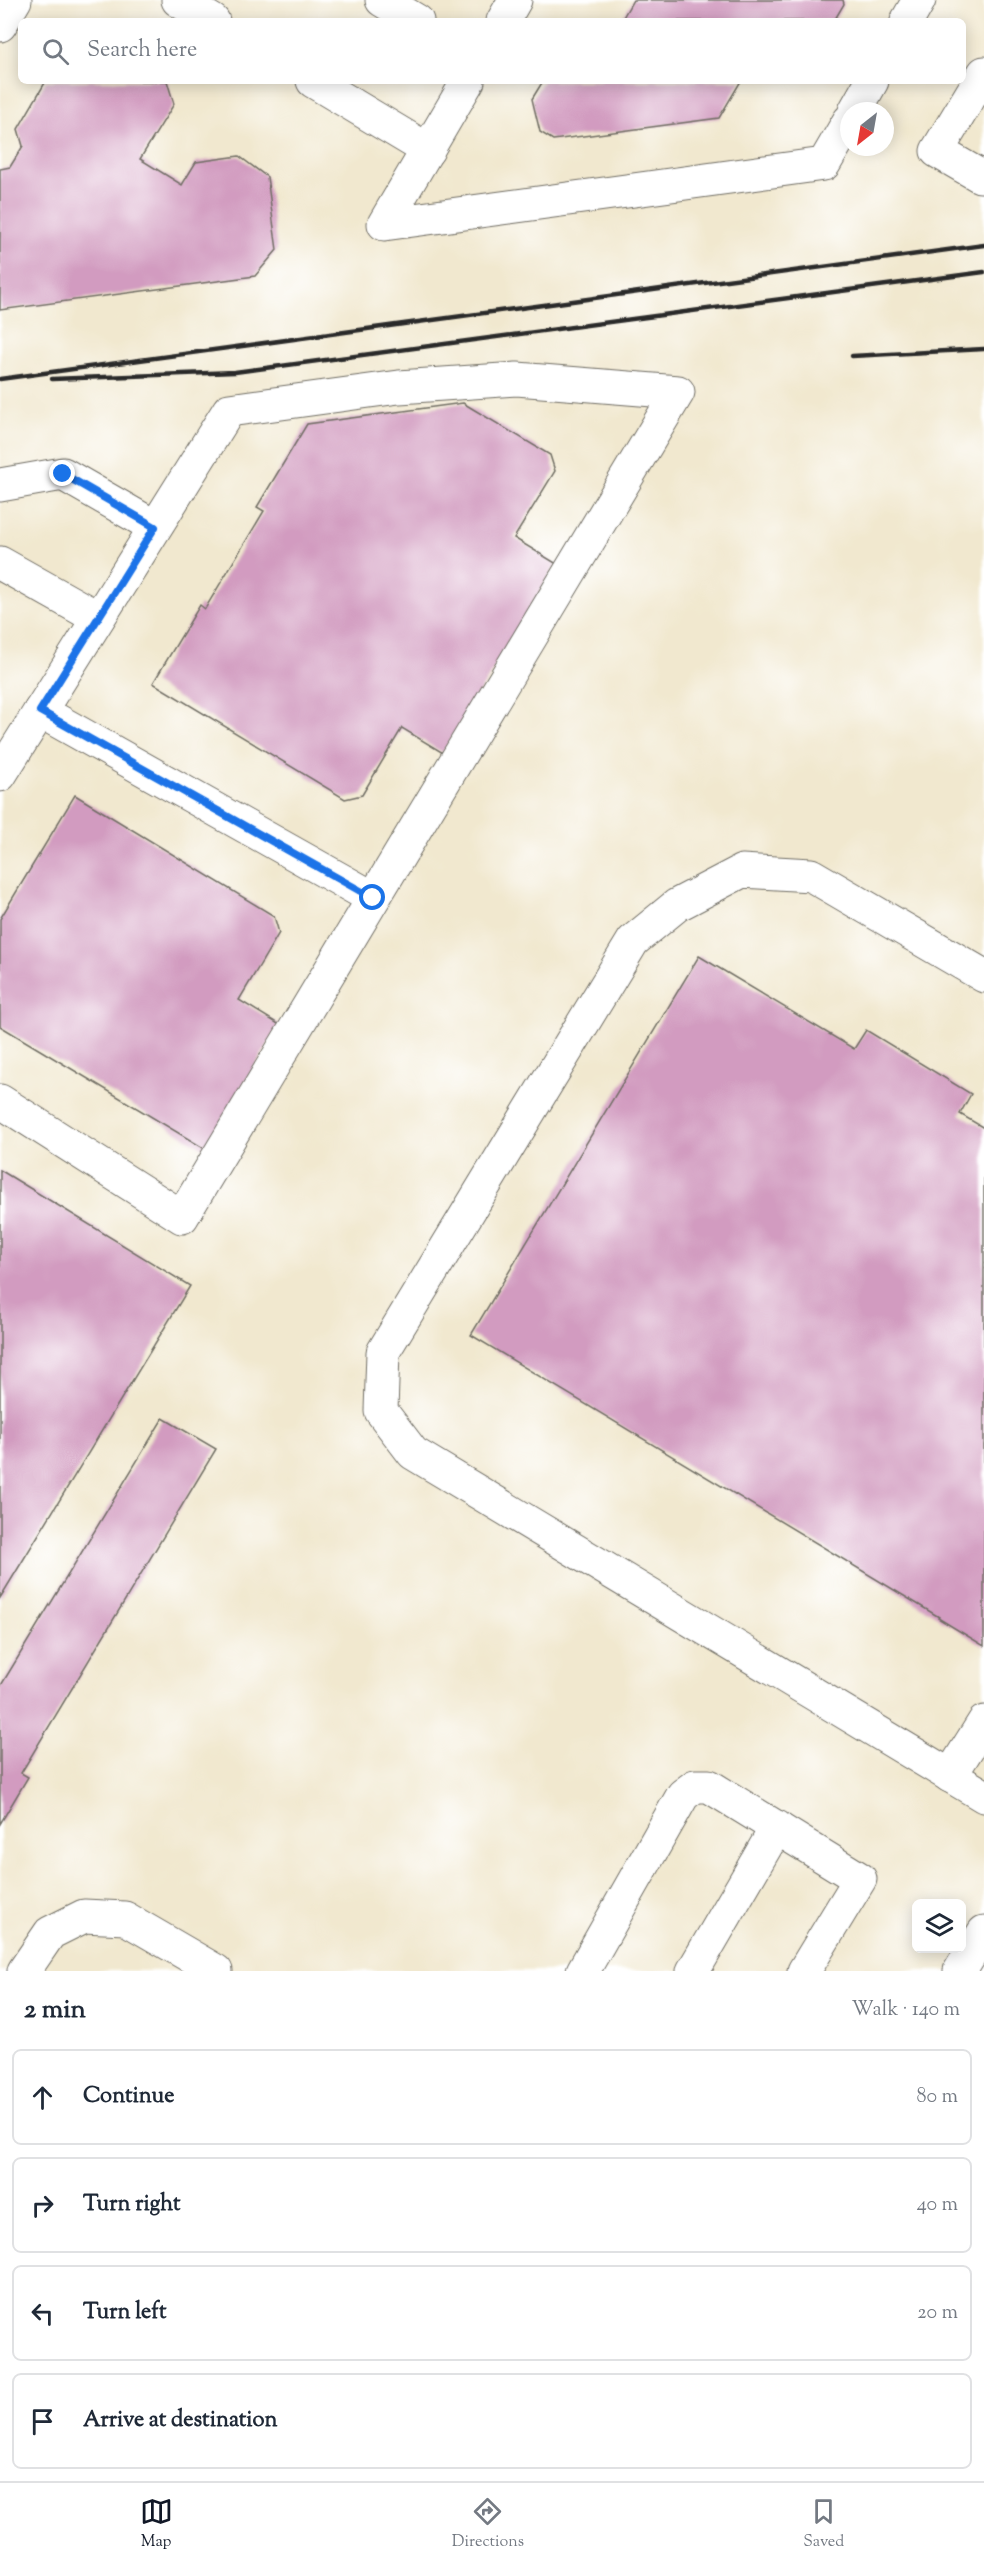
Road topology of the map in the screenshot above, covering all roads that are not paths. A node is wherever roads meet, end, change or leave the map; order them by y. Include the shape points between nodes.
1 (15, 0) edge
2 (178, 0) edge
3 (382, 0) edge
4 (515, 0) edge
5 (919, 0) edge
6 (208, 18) edge
7 (412, 18) edge
8 (505, 18) edge
9 (909, 18) edge
10 (0, 25) edge
11 (984, 73) edge
12 (318, 84) edge
13 (466, 84) edge
14 (870, 84) edge
15 (860, 102) edge
16 (840, 136) edge
17 (428, 150) junction
18 (984, 175) edge
19 (0, 485) edge
20 (155, 527) junction
21 (0, 563) edge
22 (98, 618) junction
23 (40, 711) junction
24 (0, 775) edge
25 (373, 898) junction
26 (984, 976) edge
27 (0, 1101) edge
28 (984, 1722) edge
29 (950, 1776) junction
30 (984, 1796) edge
31 (777, 1827) junction
32 (984, 1932) edge
33 (24, 1971) edge
34 (216, 1971) edge
35 (583, 1971) edge
36 (693, 1971) edge
37 (804, 1971) edge
38 (960, 1971) edge

1 - 10 street
2 - 6 street
3 - 7 street
4 - 8 street
5 - 9 street
11 - 18 street via 937,151
12 - 17 street
13 - 17 street
14 - 15 street
16 - 17 street via 824,164 384,224
19 - 20 street via 63,474
20 - 22 street
20 - 25 street via 229,410 399,387 517,379 678,392
21 - 22 street
22 - 23 street
23 - 24 street
23 - 25 street
25 - 27 street via 182,1216
26 - 29 street via 811,875 742,871 677,905 633,941 383,1352 381,1411 414,1454
28 - 29 street
29 - 30 street
31 - 35 street via 709,1786 695,1786 683,1795
31 - 36 street
31 - 37 street via 860,1879
32 - 38 street
33 - 34 street via 50,1933 84,1916 125,1918

